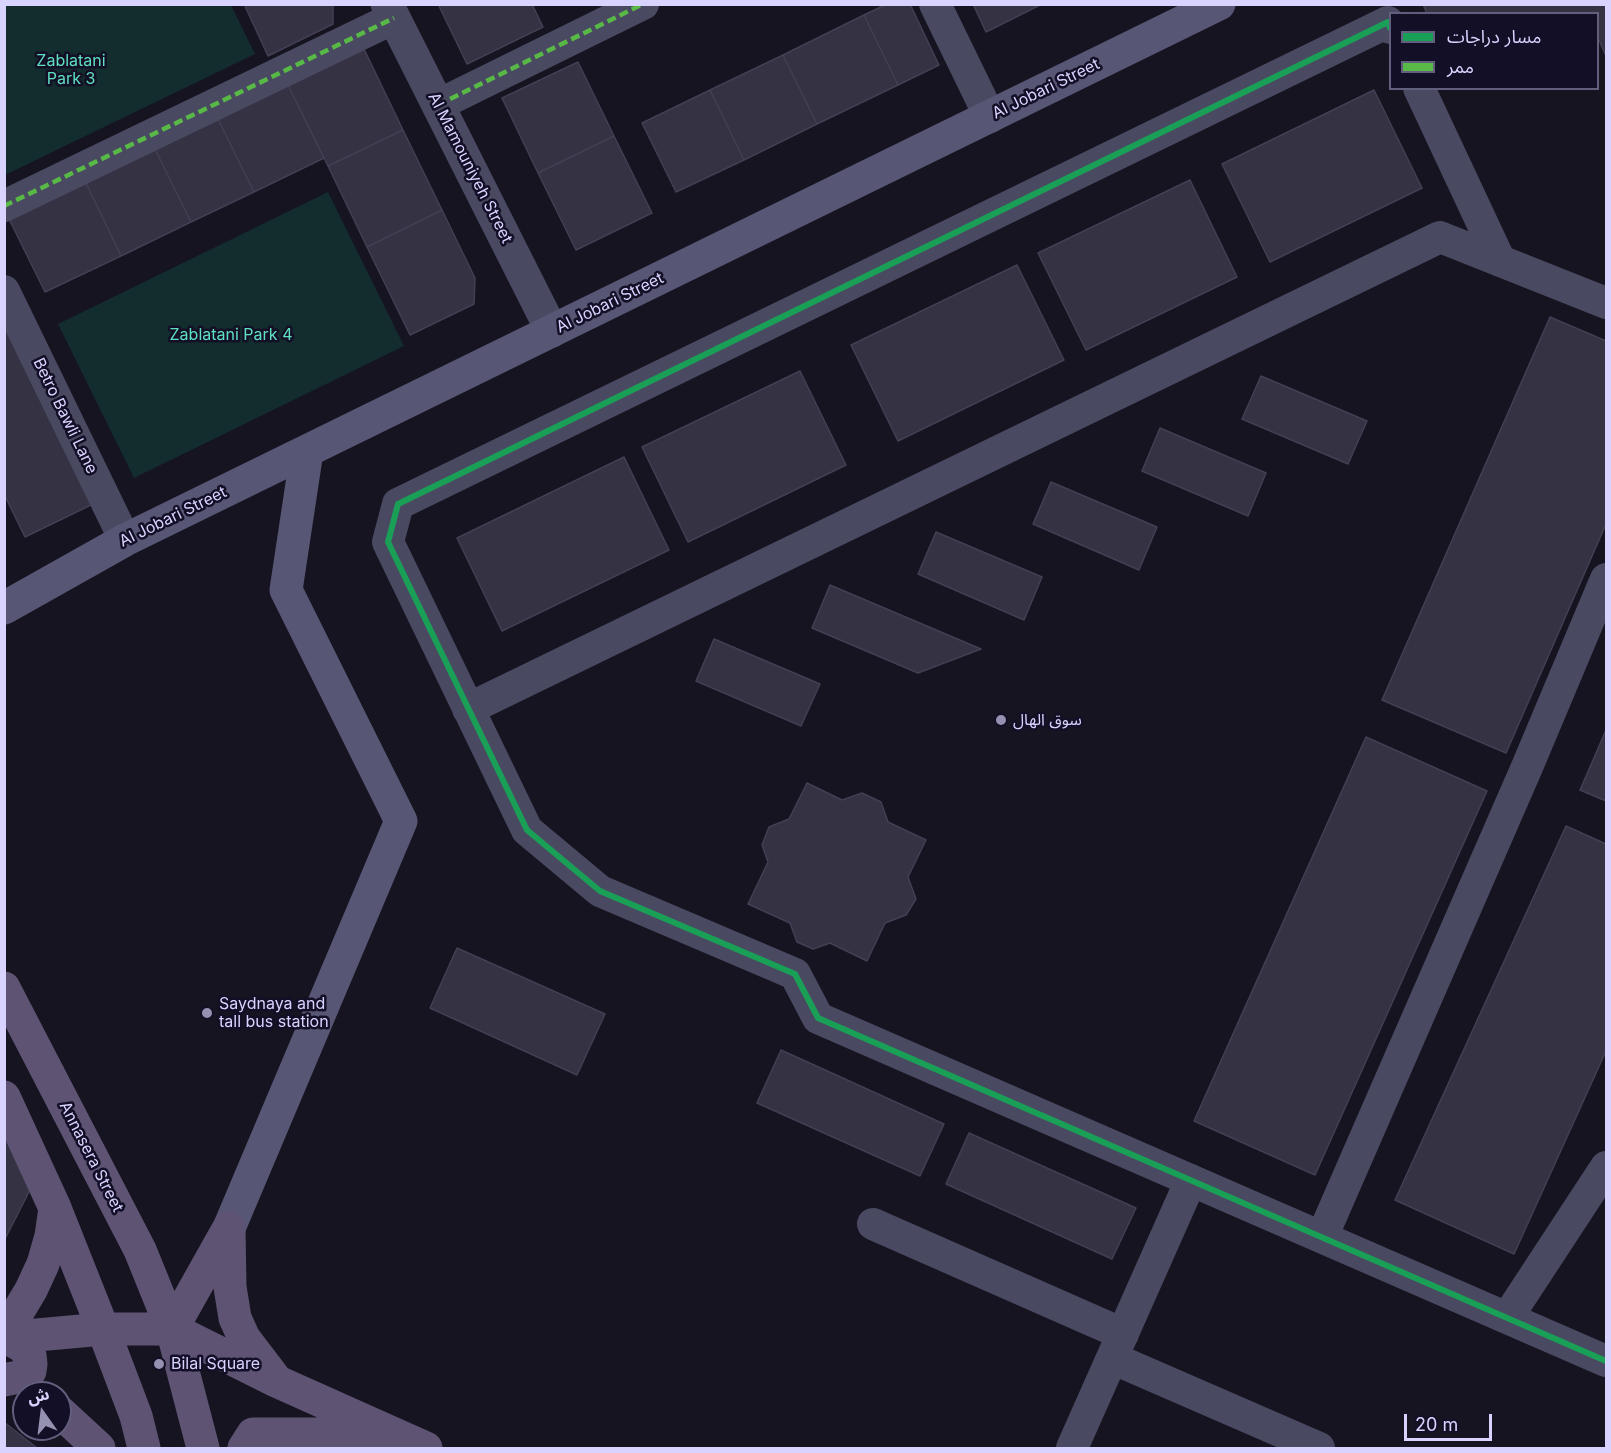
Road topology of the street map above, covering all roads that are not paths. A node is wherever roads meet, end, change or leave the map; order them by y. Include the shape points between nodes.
1 (643, 4) edge
2 (935, 4) edge
3 (1218, 4) edge
4 (391, 11) edge
5 (1389, 24) edge
6 (1420, 90) edge
7 (438, 105) junction
8 (990, 117) junction
9 (4, 206) edge
10 (1500, 261) junction
11 (4, 291) edge
12 (1606, 303) edge
13 (552, 331) junction
14 (307, 451) junction
15 (125, 540) junction
16 (1606, 579) edge
17 (4, 608) edge
18 (468, 709) junction
19 (4, 988) edge
20 (4, 1097) edge
21 (1606, 1167) edge
22 (1191, 1180) junction
23 (55, 1208) junction
24 (873, 1224) dead end
25 (229, 1228) junction
26 (1322, 1237) junction
27 (1507, 1318) junction
28 (103, 1329) junction
29 (172, 1329) junction
30 (5, 1333) edge
31 (1117, 1346) junction
32 (1606, 1361) edge
33 (276, 1381) junction
34 (4, 1382) edge
35 (72, 1423) edge
36 (99, 1449) edge
37 (144, 1449) edge
38 (203, 1449) edge
39 (244, 1449) edge
40 (372, 1449) edge
41 (426, 1449) edge
42 (1071, 1449) edge
43 (1319, 1449) edge

1 - 7 street
2 - 8 street
3 - 8 main road, Al Jobari Street
4 - 7 street, Al Mamouniyeh Street
4 - 9 street
5 - 18 street via 398,504 388,542
6 - 10 street
7 - 13 street, Al Mamouniyeh Street
8 - 13 main road, Al Jobari Street
10 - 12 street
10 - 18 street via 1440,237
11 - 15 street, Betro Bawli Lane
13 - 14 main road, Al Jobari Street
14 - 15 main road, Al Jobari Street
14 - 25 main road via 286,590 401,821
15 - 17 main road, Al Jobari Street
16 - 26 street
18 - 22 street via 527,830 600,891 795,974 819,1018
19 - 29 main road, Annasera Street via 140,1250
20 - 23 main road
21 - 27 street
22 - 26 street
22 - 31 street
23 - 28 main road
23 - 30 main road via 43,1264
24 - 31 street
25 - 29 main road
25 - 33 main road via 230,1287 236,1318 244,1338
26 - 27 street
27 - 32 street
28 - 29 main road
28 - 30 main road
28 - 37 main road via 136,1416
29 - 33 main road
29 - 38 main road, Annasera Street
30 - 34 main road via 30,1355 32,1364 23,1376
31 - 42 street
31 - 43 street
33 - 41 main road
35 - 36 main road
39 - 40 main road via 253,1434 326,1434

